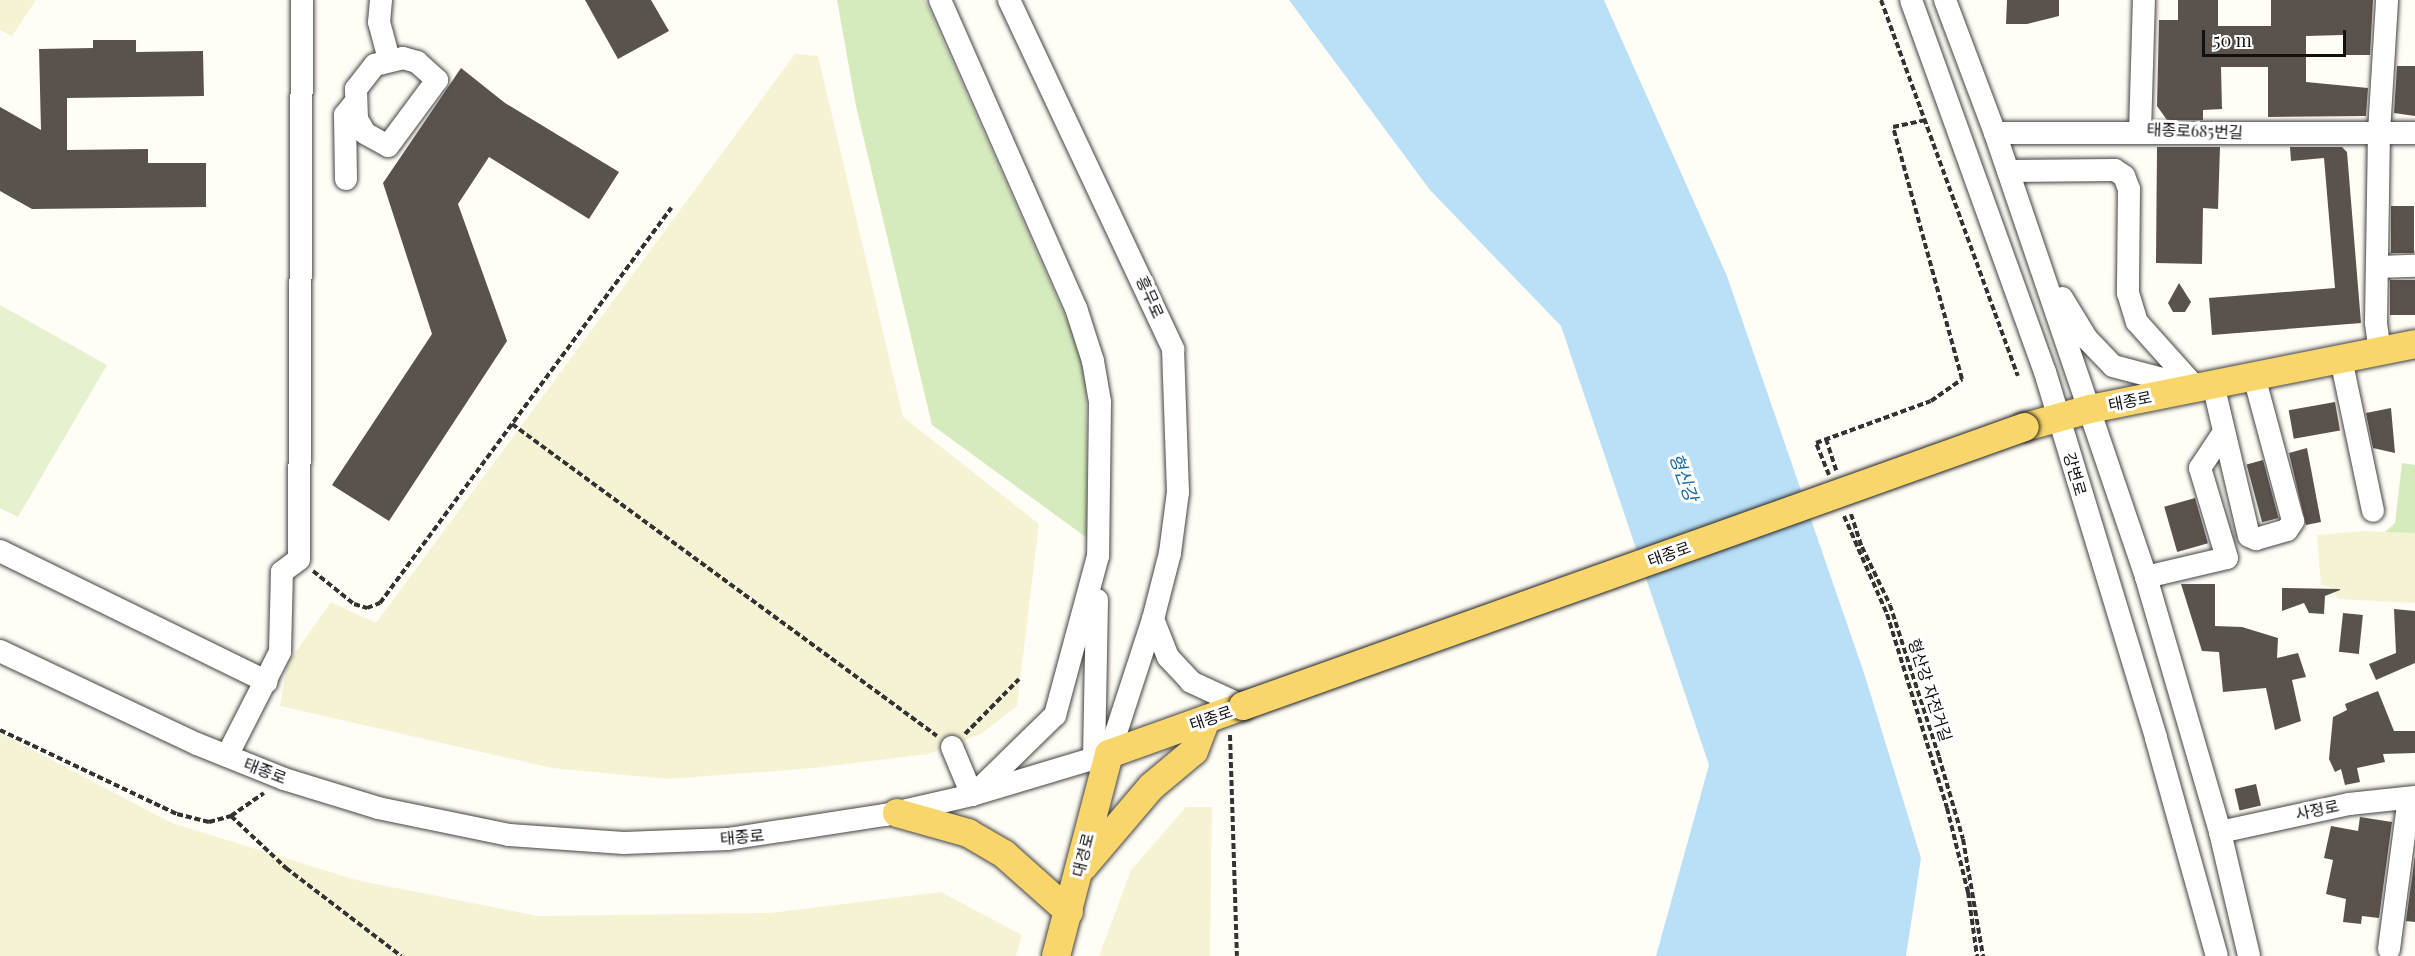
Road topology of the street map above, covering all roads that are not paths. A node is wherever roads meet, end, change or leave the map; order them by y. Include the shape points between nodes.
1 (302, 0) edge
2 (940, 0) edge
3 (1009, 0) edge
4 (1911, 0) edge
5 (1945, 0) edge
6 (2144, 0) edge
7 (2387, 0) edge
8 (375, 2) edge
9 (389, 59) junction
10 (354, 104) junction
11 (2140, 132) junction
12 (2379, 132) junction
13 (1995, 133) junction
14 (2415, 133) edge
15 (2008, 171) junction
16 (346, 178) dead end
17 (2415, 266) edge
18 (2377, 267) junction
19 (2042, 268) junction
20 (2415, 345) edge
21 (2380, 352) junction
22 (2341, 359) junction
23 (2254, 376) junction
24 (2205, 386) junction
25 (2090, 409) junction
26 (2058, 418) junction
27 (2224, 432) junction
28 (2373, 511) dead end
29 (0, 551) edge
30 (1098, 556) junction
31 (2146, 577) junction
32 (1153, 619) junction
33 (0, 651) edge
34 (267, 682) junction
35 (1226, 712) junction
36 (952, 747) road end
37 (227, 756) junction
38 (1102, 760) junction
39 (972, 795) junction
40 (2412, 798) edge
41 (897, 813) junction
42 (2220, 832) junction
43 (1079, 871) junction
44 (1069, 912) junction
45 (2390, 949) dead end
46 (1056, 956) edge
47 (2217, 956) edge
48 (2249, 956) edge

1 - 34 street via 299,559 282,572 280,652
2 - 30 street via 1047,239 1093,361 1100,402
3 - 32 street, 흥무로 via 1173,349 1178,492 1170,553
4 - 26 street, 강변로
5 - 13 street, 강변로
6 - 11 street, 태종로685번길
7 - 12 street
8 - 9 street
9 - 10 street via 363,75
9 - 10 street via 417,62 437,80 388,146 365,133
10 - 16 street via 345,115
11 - 12 street, 태종로685번길
11 - 13 street
12 - 14 street
12 - 18 street
13 - 15 street, 강변로
15 - 19 street, 강변로
15 - 24 street via 2115,170 2124,176 2129,189 2128,293 2137,322
17 - 18 street
18 - 21 street
19 - 24 street via 2053,276 2087,339 2113,366
19 - 25 street, 강변로
20 - 21 main road, 태종로
21 - 22 main road, 태종로
22 - 23 main road, 태종로
22 - 28 street
23 - 24 main road, 태종로
23 - 27 street via 2293,521 2286,530 2256,539 2249,536
24 - 25 main road, 태종로
24 - 27 street
25 - 26 main road, 태종로
25 - 31 street, 강변로
26 - 35 main road, 태종로, bridge
26 - 47 street, 강변로 via 2156,738
27 - 31 street via 2200,468 2227,558
29 - 34 street
30 - 38 street
30 - 39 street via 1055,715
31 - 42 street, 강변로
32 - 35 street via 1168,657
32 - 38 street, 흥무로
33 - 37 street, 태종로
34 - 37 street
35 - 38 main road, 태종로
35 - 43 main road via 1194,751 1151,787
36 - 39 street
37 - 41 street, 태종로 via 284,779 444,824 567,841 728,839 801,831
38 - 39 street, 태종로
38 - 43 main road, 대경로
39 - 41 street, 태종로
40 - 42 street, 사정로 via 2349,804
40 - 45 street
41 - 44 main road via 968,833 1004,854
42 - 48 street, 강변로
43 - 44 main road, 대경로
44 - 46 main road, 대경로

